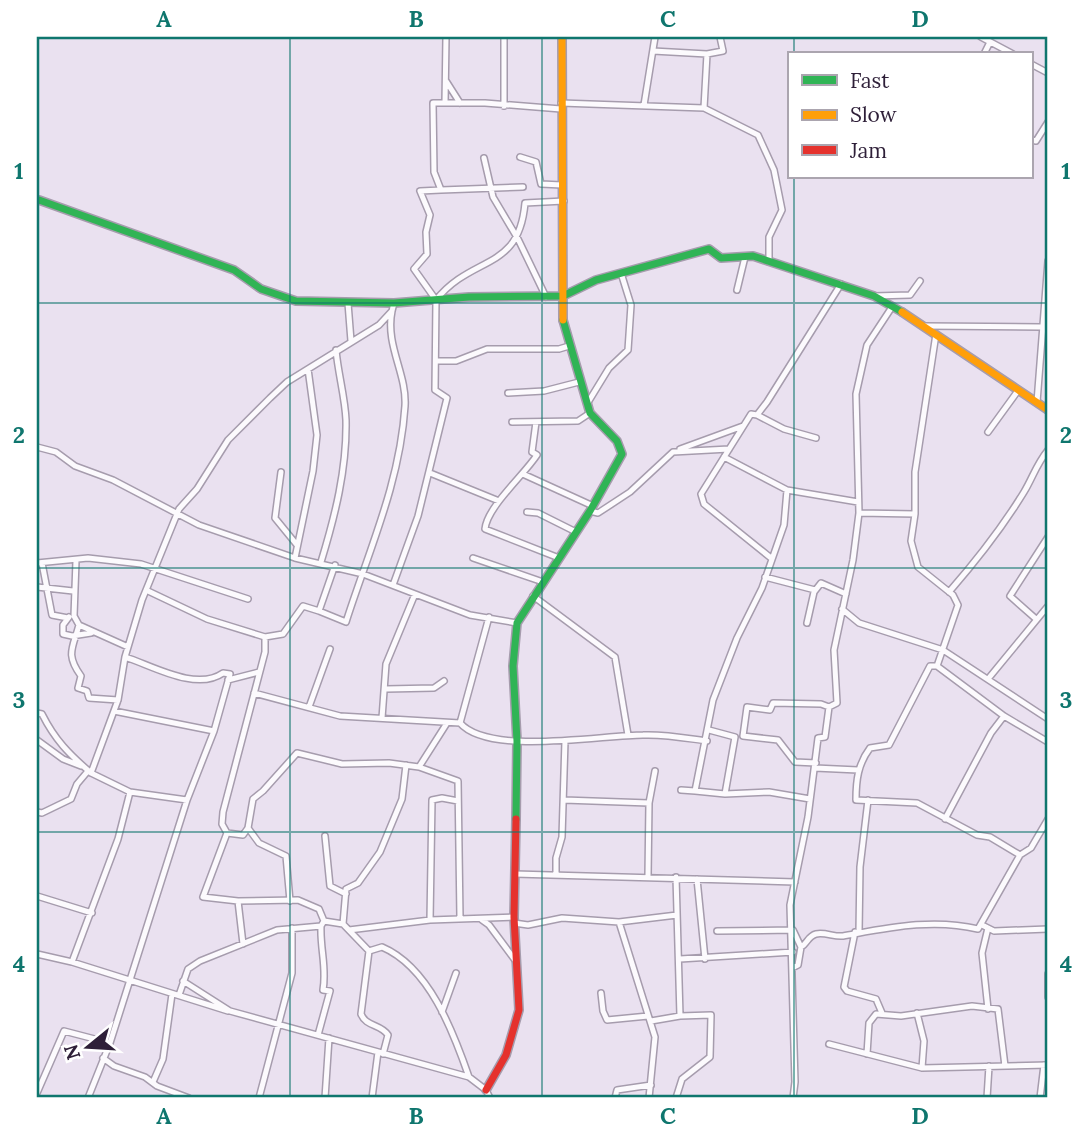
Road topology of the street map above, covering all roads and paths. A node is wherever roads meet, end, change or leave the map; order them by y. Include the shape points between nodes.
1 (446, 37) edge
2 (504, 37) edge
3 (562, 37) edge
4 (655, 37) edge
5 (720, 37) edge
6 (981, 37) edge
7 (998, 37) edge
8 (993, 44) junction
9 (653, 51) junction
10 (986, 52) edge
11 (1009, 52) edge
12 (708, 54) junction
13 (1032, 65) edge
14 (1048, 73) edge
15 (446, 80) junction
16 (445, 103) junction
17 (460, 103) junction
18 (644, 104) junction
19 (504, 106) junction
20 (561, 106) junction
21 (704, 108) junction
22 (1048, 124) edge
23 (1032, 140) edge
24 (520, 157) dead end
25 (484, 158) dead end
26 (562, 185) junction
27 (491, 187) junction
28 (523, 187) dead end
29 (440, 190) junction
30 (39, 200) dead end
31 (564, 201) junction
32 (518, 239) junction
33 (745, 257) junction
34 (1048, 261) edge
35 (769, 262) junction
36 (621, 272) junction
37 (920, 281) dead end
38 (841, 284) junction
39 (737, 290) dead end
40 (564, 296) junction
41 (874, 296) junction
42 (546, 297) junction
43 (436, 300) junction
44 (348, 303) junction
45 (394, 303) junction
46 (891, 307) junction
47 (1045, 311) edge
48 (392, 312) junction
49 (925, 326) junction
50 (1041, 327) junction
51 (936, 334) junction
52 (351, 341) junction
53 (569, 346) junction
54 (336, 350) junction
55 (437, 361) junction
56 (308, 369) junction
57 (579, 382) junction
58 (1017, 392) junction
59 (508, 393) dead end
60 (1037, 402) junction
61 (587, 404) junction
62 (1048, 410) edge
63 (590, 413) junction
64 (757, 415) junction
65 (512, 422) dead end
66 (536, 422) junction
67 (743, 426) junction
68 (988, 432) dead end
69 (816, 438) dead end
70 (37, 447) edge
71 (729, 449) junction
72 (1048, 450) edge
73 (673, 452) junction
74 (723, 457) junction
75 (281, 472) dead end
76 (430, 473) junction
77 (525, 475) junction
78 (787, 490) junction
79 (499, 501) junction
80 (858, 502) junction
81 (592, 508) junction
82 (527, 512) dead end
83 (859, 513) junction
84 (176, 514) junction
85 (915, 514) junction
86 (576, 532) junction
87 (1048, 537) edge
88 (296, 545) junction
89 (295, 558) junction
90 (473, 558) dead end
91 (559, 558) junction
92 (771, 558) junction
93 (76, 561) junction
94 (321, 562) junction
95 (39, 563) edge
96 (335, 565) junction
97 (155, 569) junction
98 (363, 574) junction
99 (765, 577) junction
100 (543, 582) junction
101 (393, 585) junction
102 (37, 587) edge
103 (50, 589) junction
104 (815, 590) junction
105 (73, 591) junction
106 (148, 591) junction
107 (949, 592) junction
108 (415, 594) junction
109 (846, 594) junction
110 (533, 596) junction
111 (248, 599) dead end
112 (1048, 606) edge
113 (842, 609) junction
114 (319, 611) junction
115 (71, 617) junction
116 (489, 617) junction
117 (1036, 619) junction
118 (517, 623) junction
119 (807, 623) dead end
120 (79, 625) junction
121 (91, 633) junction
122 (77, 635) junction
123 (265, 637) junction
124 (128, 647) junction
125 (330, 649) dead end
126 (943, 650) junction
127 (125, 657) junction
128 (937, 666) junction
129 (259, 672) junction
130 (215, 678) junction
131 (988, 679) junction
132 (444, 681) dead end
133 (226, 682) junction
134 (386, 689) junction
135 (254, 693) junction
136 (118, 700) junction
137 (309, 707) junction
138 (829, 707) junction
139 (114, 711) junction
140 (37, 713) edge
141 (1004, 716) junction
142 (382, 718) junction
143 (1048, 719) edge
144 (447, 723) junction
145 (460, 723) junction
146 (709, 730) junction
147 (214, 731) junction
148 (628, 735) junction
149 (743, 736) junction
150 (735, 737) junction
151 (37, 740) edge
152 (517, 740) junction
153 (565, 741) junction
154 (707, 741) junction
155 (1048, 742) edge
156 (392, 764) junction
157 (406, 765) junction
158 (816, 766) junction
159 (419, 767) junction
160 (88, 770) junction
161 (858, 770) junction
162 (655, 771) dead end
163 (403, 775) junction
164 (681, 790) dead end
165 (695, 791) junction
166 (130, 792) junction
167 (725, 794) junction
168 (810, 799) junction
169 (187, 800) junction
170 (564, 800) junction
171 (868, 800) junction
172 (458, 801) junction
173 (649, 803) junction
174 (37, 812) edge
175 (945, 819) junction
176 (1048, 819) edge
177 (248, 828) junction
178 (227, 833) junction
179 (325, 836) dead end
180 (1020, 855) junction
181 (515, 874) junction
182 (555, 874) junction
183 (648, 876) junction
184 (676, 877) junction
185 (697, 879) junction
186 (795, 882) junction
187 (346, 894) junction
188 (37, 895) edge
189 (238, 901) junction
190 (290, 901) junction
191 (92, 913) junction
192 (677, 915) junction
193 (460, 918) junction
194 (430, 920) junction
195 (481, 920) junction
196 (514, 920) junction
197 (620, 922) junction
198 (323, 924) junction
199 (343, 924) junction
200 (982, 927) junction
201 (292, 928) junction
202 (1048, 929) edge
203 (349, 930) junction
204 (793, 930) junction
205 (717, 931) dead end
206 (857, 932) junction
207 (243, 944) junction
208 (801, 947) junction
209 (369, 951) junction
210 (793, 952) junction
211 (37, 954) edge
212 (681, 959) junction
213 (705, 959) junction
214 (515, 960) junction
215 (72, 962) junction
216 (792, 968) junction
217 (456, 972) dead end
218 (1048, 974) edge
219 (127, 980) junction
220 (183, 981) junction
221 (601, 993) dead end
222 (176, 994) junction
223 (1048, 997) edge
224 (988, 1009) junction
225 (230, 1012) junction
226 (442, 1012) junction
227 (882, 1013) junction
228 (916, 1013) junction
229 (680, 1016) junction
230 (650, 1019) junction
231 (278, 1024) junction
232 (318, 1035) junction
233 (329, 1038) junction
234 (110, 1043) junction
235 (830, 1044) dead end
236 (380, 1053) junction
237 (867, 1054) junction
238 (103, 1058) junction
239 (1046, 1065) edge
240 (989, 1066) junction
241 (1005, 1066) junction
242 (922, 1068) junction
243 (469, 1077) junction
244 (153, 1082) junction
245 (651, 1085) junction
246 (37, 1093) edge
247 (488, 1094) edge
248 (88, 1098) edge
249 (189, 1098) edge
250 (259, 1098) edge
251 (325, 1098) edge
252 (372, 1098) edge
253 (615, 1098) edge
254 (649, 1098) edge
255 (676, 1098) edge
256 (793, 1098) edge
257 (986, 1098) edge
258 (1040, 1098) edge

1 - 15 street
2 - 19 street
3 - 20 street
4 - 9 street
5 - 12 street via 723,51
6 - 8 street
7 - 8 street
8 - 10 street
8 - 11 street
9 - 12 street
9 - 18 street
12 - 21 street
13 - 14 street
15 - 16 street
15 - 17 street
16 - 17 street
16 - 29 street via 433,103 434,172
17 - 19 street
18 - 20 street
18 - 21 street
19 - 20 street
20 - 26 street
21 - 35 street via 758,135 774,170 782,210 769,237
22 - 23 street
24 - 26 street via 536,162 541,184
25 - 27 street
26 - 31 street
27 - 28 street
27 - 29 street
27 - 32 street
29 - 43 street via 421,191 429,212 427,254 414,269
30 - 44 street via 234,270 272,294 296,301
31 - 32 street via 525,203
31 - 40 street
32 - 42 street
32 - 43 street via 494,259 450,283
33 - 35 street
33 - 36 street via 722,258 709,249
33 - 39 street
34 - 47 street
35 - 38 street
36 - 40 street
36 - 61 street via 631,305 628,349 609,368
37 - 41 street via 910,295
38 - 41 street
38 - 64 street
40 - 42 street
40 - 53 street via 562,316
41 - 46 street
42 - 43 street
43 - 45 street
43 - 55 street
44 - 45 street
44 - 52 street
45 - 48 street
46 - 49 street
46 - 80 street via 867,345 856,394
47 - 50 street
48 - 52 street
48 - 98 street via 392,342 405,391 399,467
49 - 50 street
49 - 51 street
50 - 60 street
51 - 58 street
51 - 85 street via 915,472
52 - 54 street
53 - 55 street via 487,349 456,361
53 - 57 street
54 - 56 street
54 - 94 street via 346,452
55 - 76 street via 435,390 447,398
56 - 84 street via 279,390 229,440
56 - 88 street via 317,435
57 - 59 street via 544,391
57 - 61 street
58 - 60 street
58 - 68 street
60 - 62 street
61 - 63 street
63 - 66 street via 578,422
63 - 81 street via 615,436 622,454
64 - 67 street via 751,414
64 - 69 street via 783,429
65 - 66 street
66 - 77 street via 532,452 537,455
67 - 71 street
67 - 73 street
70 - 84 street via 56,452 75,466 113,480
71 - 73 street
71 - 74 street
72 - 107 street via 972,569
73 - 81 street via 630,492 598,513
74 - 78 street
74 - 92 street via 706,483 702,501
75 - 88 street via 275,518
76 - 79 street
76 - 101 street
77 - 79 street
77 - 81 street
78 - 80 street
78 - 92 street via 784,525
79 - 91 street via 485,529
80 - 83 street
81 - 86 street
82 - 86 street
83 - 85 street
83 - 109 street
84 - 89 street
84 - 97 street
85 - 107 street via 911,541 916,565
86 - 91 street
87 - 117 street via 1010,596
88 - 89 street
89 - 94 street
90 - 100 street
91 - 100 street
92 - 99 street
93 - 95 street
93 - 97 street via 103,559
93 - 105 street
94 - 96 street
95 - 103 street
96 - 98 street
96 - 114 street
97 - 106 street
97 - 111 street
98 - 101 street
98 - 114 street via 346,622
99 - 104 street
99 - 146 street via 713,700
100 - 110 street
101 - 108 street
102 - 103 street
103 - 105 street
103 - 115 street via 52,615
104 - 109 street via 821,583
104 - 119 street
105 - 115 street
106 - 123 street via 207,619
106 - 124 street
107 - 126 street via 958,605
108 - 116 street via 470,615
108 - 134 street via 387,660
109 - 113 street
110 - 118 street
110 - 148 street via 615,657
112 - 117 street
113 - 126 street via 859,623
113 - 138 street via 834,650 837,703
114 - 123 street via 303,606 283,634
115 - 120 street
115 - 122 street via 63,625 64,634
116 - 118 street
116 - 145 street
117 - 131 street
118 - 152 street via 513,666
120 - 121 street
120 - 122 street
121 - 122 street
121 - 124 street
122 - 136 street via 72,639 71,662 80,676 78,688 87,691 89,698
123 - 129 street
124 - 127 street
125 - 137 street
126 - 128 street
126 - 131 street
127 - 130 street via 167,673
127 - 136 street
128 - 141 street
128 - 161 street via 930,666 889,745 870,748
129 - 133 street
129 - 135 street
130 - 133 street
130 - 133 street via 230,674
131 - 143 street
132 - 134 street via 434,688
133 - 147 street
134 - 142 street
135 - 137 street
135 - 178 street via 223,812
136 - 139 street
137 - 142 street via 340,716
138 - 149 street via 773,702 769,710 747,707
138 - 158 street via 827,733 818,738
139 - 147 street
139 - 160 street
140 - 160 street via 68,755
141 - 155 street
141 - 175 street
142 - 144 street
144 - 145 street
144 - 159 street
145 - 152 street via 475,733
146 - 150 street
146 - 154 street
147 - 169 street
148 - 153 street
148 - 154 street via 680,735
149 - 150 street
149 - 158 street via 778,740 795,762
150 - 167 street
151 - 160 street
152 - 153 street
152 - 181 street
153 - 170 street
154 - 165 street
156 - 157 street
156 - 163 street
156 - 177 street via 342,764 297,753 253,799
157 - 159 street
157 - 163 street
158 - 161 street
158 - 168 street
159 - 172 street via 458,781
160 - 166 street
160 - 174 street via 71,799
161 - 171 street via 856,800
162 - 173 street
163 - 187 street via 402,799 380,852
164 - 165 street
165 - 167 street
166 - 169 street
166 - 191 street
167 - 168 street via 769,792
168 - 186 street
169 - 219 street
170 - 173 street
170 - 182 street
171 - 175 street via 917,803
171 - 206 street
172 - 193 street
172 - 194 street via 432,800
173 - 183 street
175 - 180 street
176 - 180 street via 1031,848
177 - 178 street via 243,835
177 - 190 street via 258,843 286,856
178 - 189 street via 203,897
179 - 187 street via 330,886
180 - 200 street
181 - 182 street
181 - 196 street
182 - 183 street
183 - 184 street
184 - 185 street
184 - 192 street
185 - 186 street
185 - 213 street
186 - 204 street via 790,905
187 - 199 street
188 - 191 street
189 - 190 street
189 - 207 street
190 - 198 street via 319,909
191 - 215 street
192 - 197 street
192 - 212 street
193 - 194 street
193 - 195 street
194 - 203 street
195 - 196 street
195 - 214 street
196 - 197 street via 528,925 562,918
196 - 214 street
197 - 230 street
198 - 199 street
198 - 201 street
198 - 232 street via 323,990 330,992 330,999
199 - 203 street
200 - 202 street via 994,931
200 - 206 street via 945,923
200 - 224 street
201 - 207 street
201 - 231 street via 292,973
203 - 209 street
204 - 205 street
204 - 208 street
204 - 210 street
206 - 208 street via 813,935
206 - 227 street via 844,987 876,999
207 - 220 street via 200,961 188,969
208 - 216 street via 798,964
209 - 226 street via 382,947 407,961
209 - 236 street via 361,1014 388,1035
210 - 213 street
210 - 216 street
211 - 215 street
212 - 213 street
212 - 229 street
214 - 247 street via 516,1025
215 - 219 street
216 - 256 street
217 - 226 street
218 - 223 street
219 - 222 street
219 - 234 street
220 - 222 street
220 - 225 street
221 - 230 street via 607,1020
222 - 225 street
222 - 244 street via 163,1059
224 - 228 street via 972,1006
224 - 241 street via 998,1009
225 - 231 street
226 - 243 street
227 - 228 street
227 - 237 street via 870,1020
228 - 242 street via 924,1041
229 - 230 street
229 - 255 street via 710,1015 710,1051 705,1062 682,1079
230 - 245 street via 655,1048
231 - 232 street
231 - 250 street
232 - 233 street
233 - 236 street
233 - 251 street
234 - 238 street
234 - 246 street via 64,1031
235 - 237 street
236 - 243 street
236 - 252 street
237 - 242 street
238 - 244 street
238 - 248 street
239 - 241 street
239 - 258 street
240 - 241 street
240 - 242 street
240 - 257 street
243 - 247 street
244 - 249 street
245 - 253 street via 617,1090
245 - 254 street

